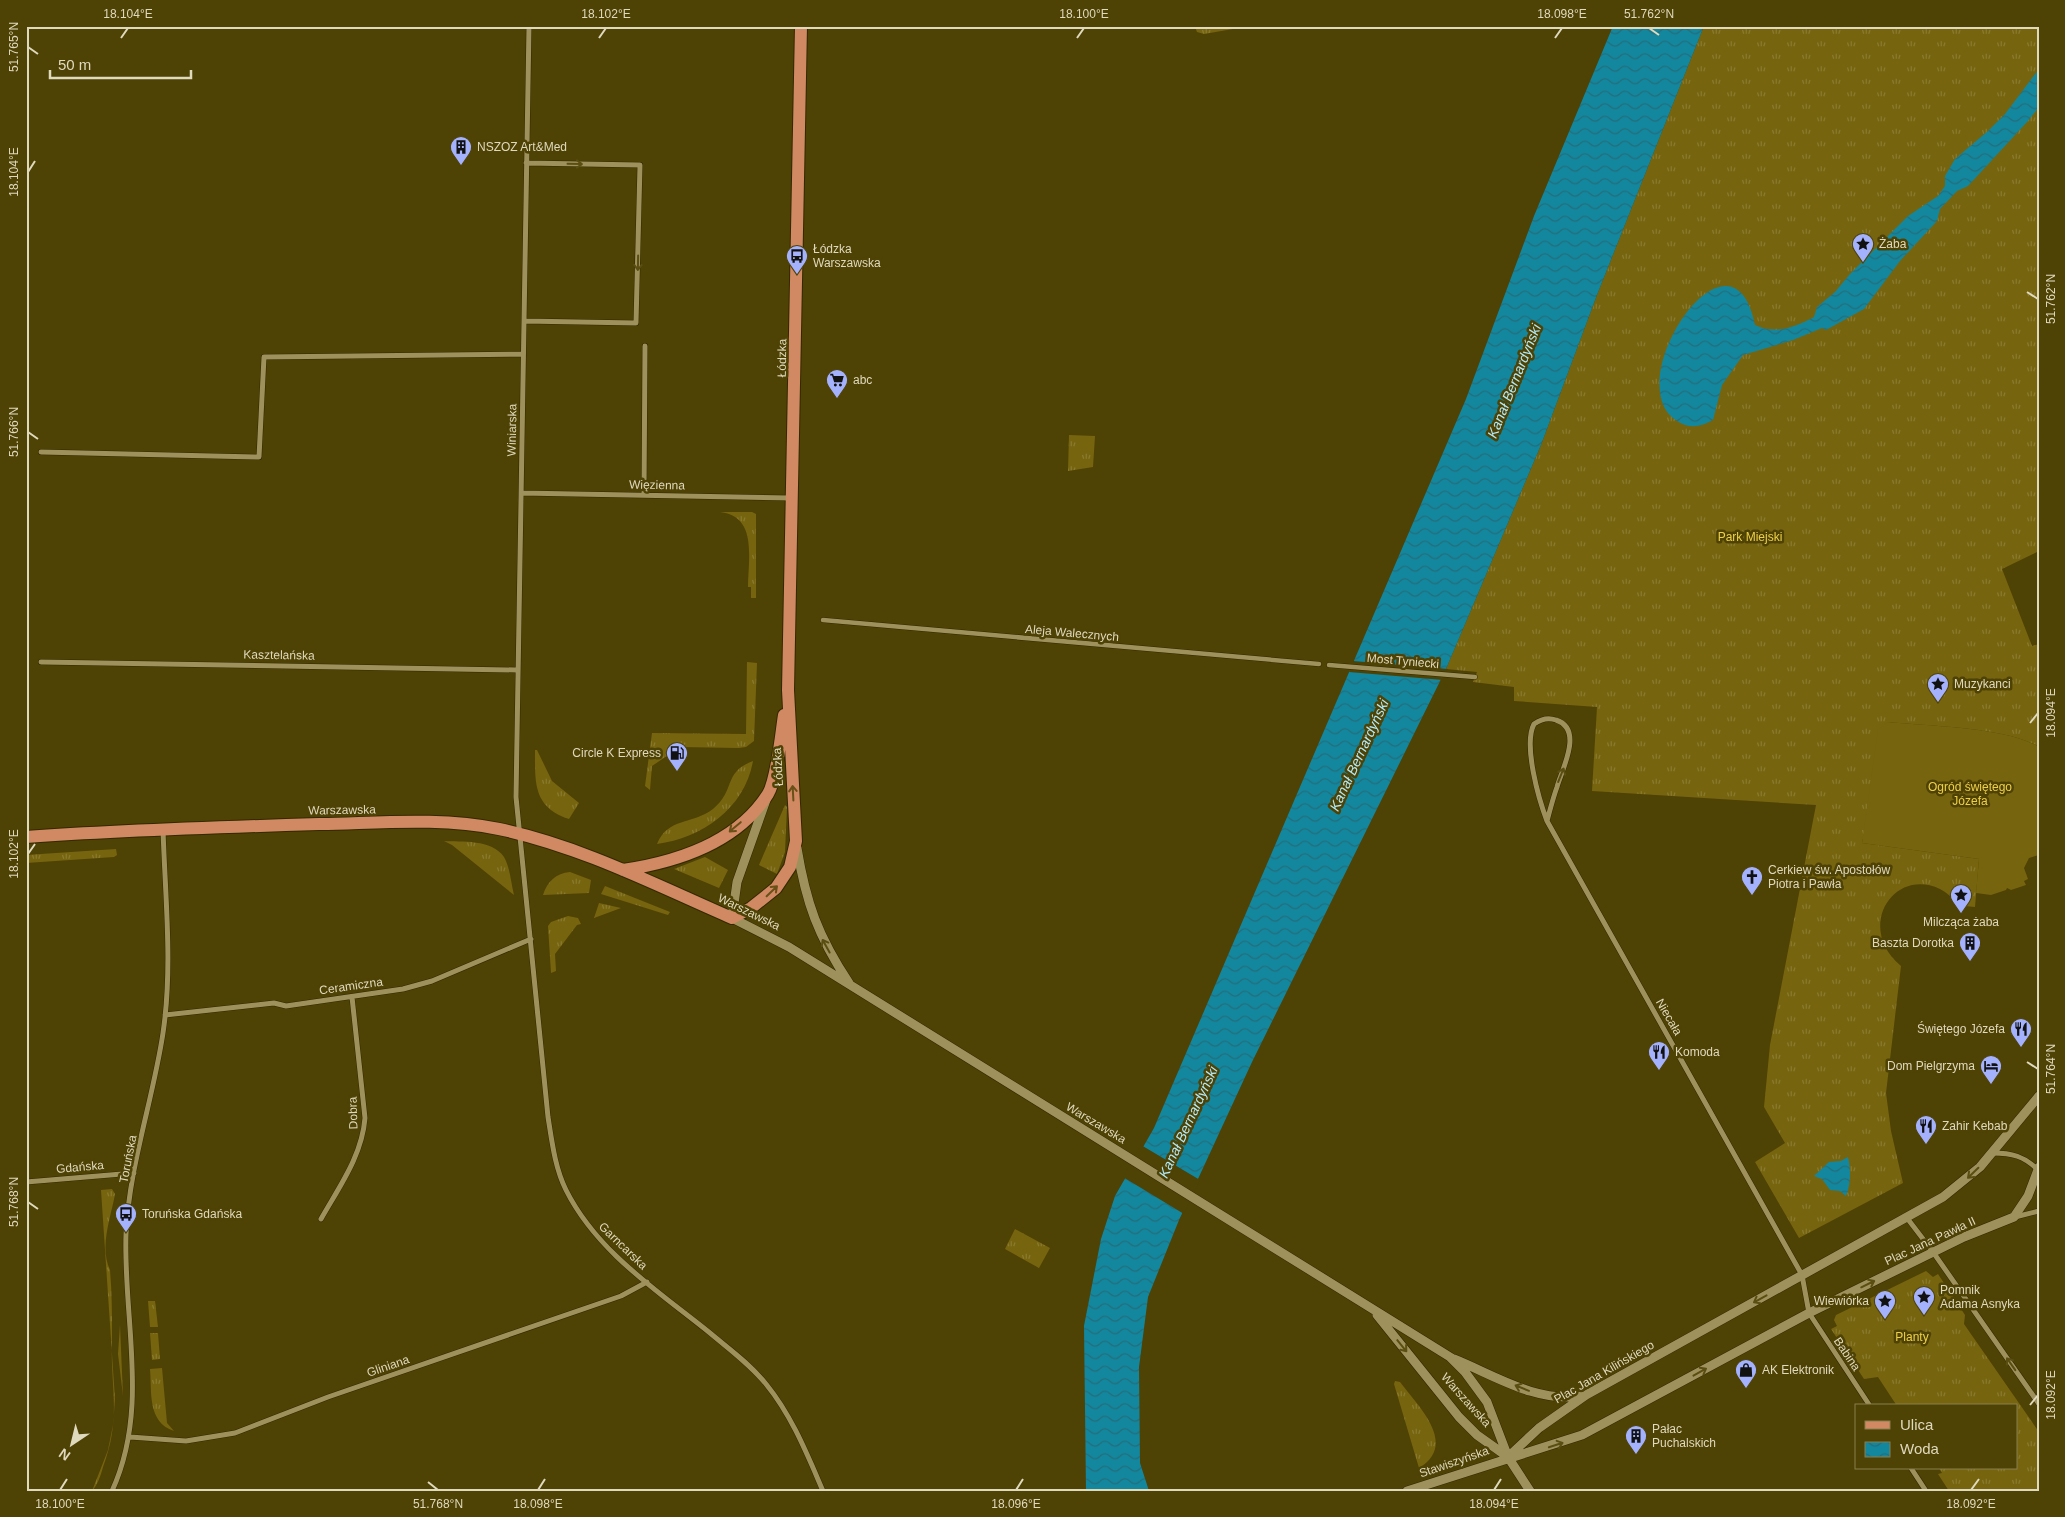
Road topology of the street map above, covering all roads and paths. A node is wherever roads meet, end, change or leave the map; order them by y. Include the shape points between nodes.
1 (529, 26) edge
2 (801, 26) edge
3 (526, 164) junction
4 (524, 321) junction
5 (645, 346) dead end
6 (523, 354) junction
7 (41, 452) dead end
8 (521, 493) junction
9 (644, 495) junction
10 (793, 498) junction
11 (823, 620) dead end
12 (41, 662) dead end
13 (1319, 664) dead end
14 (1329, 665) dead end
15 (517, 670) junction
16 (1475, 677) dead end
17 (788, 690) junction
18 (768, 793) junction
19 (1547, 821) junction
20 (163, 829) junction
21 (520, 834) junction
22 (26, 837) edge
23 (796, 841) junction
24 (623, 870) junction
25 (732, 918) junction
26 (531, 939) junction
27 (852, 987) junction
28 (352, 997) junction
29 (165, 1015) junction
30 (2039, 1096) edge
31 (1992, 1154) junction
32 (2038, 1168) edge
33 (134, 1173) junction
34 (26, 1182) edge
35 (2039, 1211) edge
36 (2014, 1217) junction
37 (1907, 1218) junction
38 (321, 1219) dead end
39 (1933, 1252) junction
40 (1802, 1275) junction
41 (647, 1282) junction
42 (1371, 1308) junction
43 (1809, 1314) junction
44 (1450, 1357) junction
45 (1586, 1395) junction
46 (1869, 1404) edge
47 (2039, 1404) edge
48 (130, 1437) junction
49 (1508, 1457) junction
50 (1912, 1470) edge
51 (112, 1491) edge
52 (823, 1491) edge
53 (1407, 1491) edge
54 (1530, 1491) edge
55 (1926, 1491) edge

1 - 3 street, Winiarska
2 - 10 main road, Łódzka
3 - 4 street, Winiarska
3 -> 4 street via 640,165 636,323
4 - 6 street, Winiarska
5 - 9 street
6 - 7 street via 264,357 259,456
6 - 8 street, Winiarska
8 - 9 street, Więzienna
8 - 15 street, Winiarska
9 - 10 street, Więzienna
10 - 17 main road, Łódzka
11 - 13 street, Aleja Walecznych
12 - 15 street, Kasztelańska
14 - 16 street, Most Tyniecki
15 - 21 street, Winiarska via 516,797
17 - 18 main road, Łódzka
23 -> 17 main road, Łódzka
18 -> 24 main road via 736,827 708,846 668,862
18 - 25 street via 738,882
19 -> 19 street, Niecała via 1567,759 1569,735 1558,720 1546,718 1534,724 1530,735 1535,779
19 - 40 street, Niecała
20 - 21 main road, Warszawska via 423,823 478,825
20 - 22 main road, Warszawska
20 - 29 street, Toruńska
21 - 24 main road, Warszawska
21 - 26 street, Garncarska
25 -> 23 main road, Łódzka via 776,888 790,867
27 -> 23 street via 822,938 812,914
24 - 25 main road, Warszawska
25 - 27 street, Warszawska via 789,947
26 - 28 street, Ceramiczna via 432,981
26 - 41 street, Garncarska via 554,1155 566,1189 583,1220 604,1246
27 - 42 street, Warszawska
28 - 29 street, Ceramiczna via 286,1006 274,1003
28 - 38 street, Dobra via 364,1134 356,1156
29 - 33 street, Toruńska
30 - 31 street
31 - 32 street via 2015,1155
31 -> 37 street via 1956,1188
32 - 36 street via 2028,1196
33 - 34 street, Gdańska
33 - 48 street, Toruńska via 126,1233 133,1396
35 - 36 street
36 - 39 street, Plac Jana Pawła II
37 - 39 street
37 - 40 street
43 -> 39 street, Plac Jana Pawła II
47 -> 39 street
40 - 43 street, Niecała
40 -> 45 street, Plac Jana Kilińskiego
41 - 48 street, Gliniana via 621,1296 328,1397 235,1434 186,1442
41 - 52 street, Garncarska via 744,1361 766,1383 795,1429
42 - 44 street, Warszawska
42 -> 49 street, Warszawska via 1476,1435
43 - 46 street, Babina
49 -> 43 street via 1542,1450 1582,1435
45 -> 44 street via 1557,1397 1530,1391
44 - 49 street, Warszawska via 1487,1402
45 - 49 street, Plac Jana Kilińskiego via 1538,1428
48 - 51 street, Toruńska
49 - 53 street, Stawiszyńska
49 - 54 street
50 - 55 street

